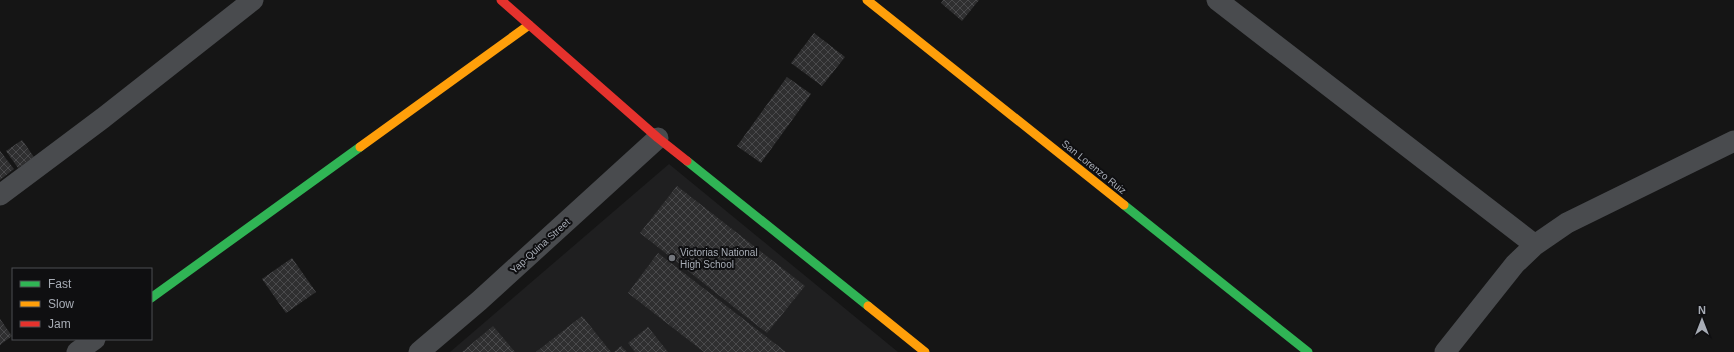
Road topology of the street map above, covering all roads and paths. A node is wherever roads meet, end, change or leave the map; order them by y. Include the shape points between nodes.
1 (253, 0) edge
2 (501, 0) edge
3 (867, 0) edge
4 (1217, 0) edge
5 (529, 25) junction
6 (658, 138) junction
7 (1734, 141) edge
8 (0, 195) edge
9 (1535, 245) junction
10 (152, 297) edge
11 (94, 340) edge
12 (77, 352) edge
13 (419, 352) edge
14 (925, 352) edge
15 (1308, 352) edge
16 (1445, 352) edge

1 - 8 street
2 - 5 street
3 - 15 street, San Lorenzo Ruiz
4 - 9 street
5 - 6 street
5 - 10 street
6 - 13 street, Yap-Quina Street via 480,301
6 - 14 street
7 - 9 street via 1567,224
9 - 16 street via 1515,264
11 - 12 street

